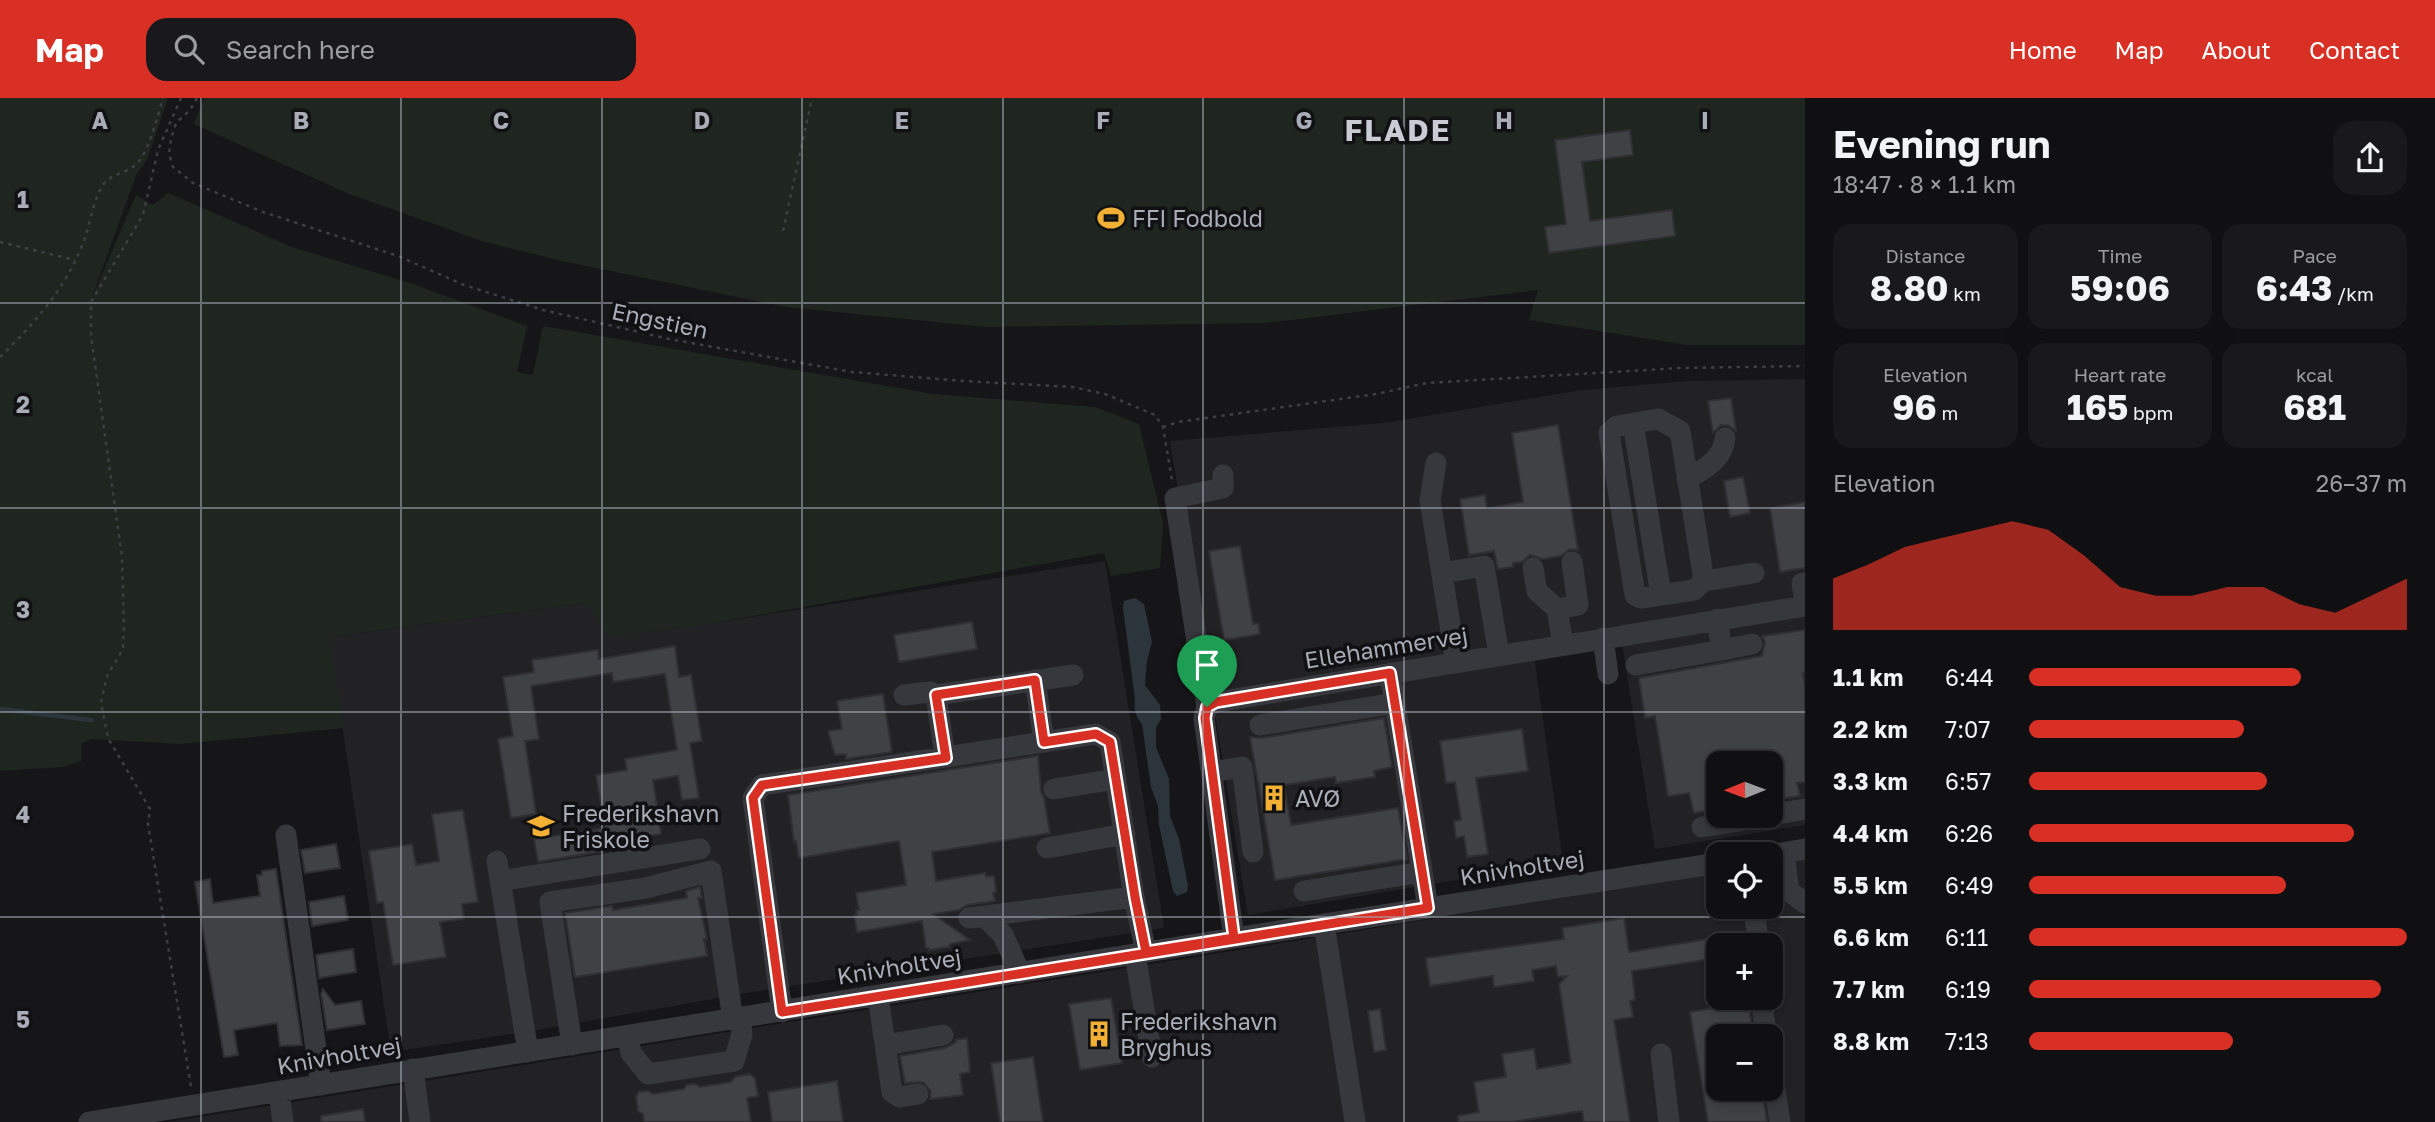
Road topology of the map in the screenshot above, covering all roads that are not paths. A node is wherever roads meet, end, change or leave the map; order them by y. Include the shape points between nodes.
1 (1725, 438) dead end
2 (1436, 463) dead end
3 (1223, 475) dead end
4 (1687, 479) junction
5 (1572, 562) dead end
6 (1533, 568) dead end
7 (1441, 573) junction
8 (1754, 573) dead end
9 (1704, 581) junction
10 (1805, 583) edge
11 (1805, 603) edge
12 (1557, 609) junction
13 (1717, 620) junction
14 (1603, 638) junction
15 (1563, 645) junction
16 (1752, 645) dead end
17 (1722, 650) junction
18 (1499, 655) junction
19 (1456, 662) junction
20 (1636, 665) dead end
21 (1390, 673) junction
22 (1073, 674) dead end
23 (1608, 674) dead end
24 (1035, 680) junction
25 (904, 695) dead end
26 (936, 695) junction
27 (1395, 703) junction
28 (1207, 707) junction
29 (1261, 724) dead end
30 (1044, 742) junction
31 (946, 758) junction
32 (1212, 772) junction
33 (1116, 779) junction
34 (1054, 789) dead end
35 (1805, 809) edge
36 (1783, 813) edge
37 (1706, 826) edge
38 (1702, 827) dead end
39 (1125, 834) junction
40 (286, 835) dead end
41 (1047, 848) dead end
42 (700, 849) dead end
43 (1805, 849) edge
44 (1254, 852) dead end
45 (1783, 853) edge
46 (1706, 865) edge
47 (1422, 872) junction
48 (1783, 872) edge
49 (1304, 891) dead end
50 (1135, 897) junction
51 (1805, 903) edge
52 (1428, 908) junction
53 (1324, 924) junction
54 (1234, 938) junction
55 (1140, 953) junction
56 (1020, 973) junction
57 (878, 996) junction
58 (782, 1012) junction
59 (736, 1019) junction
60 (943, 1035) dead end
61 (628, 1036) junction
62 (572, 1045) junction
63 (885, 1045) junction
64 (528, 1052) junction
65 (1661, 1054) dead end
66 (1152, 1057) dead end
67 (413, 1069) junction
68 (321, 1085) junction
69 (279, 1092) junction
70 (918, 1094) dead end
71 (1777, 1101) edge
72 (89, 1122) edge
73 (283, 1122) edge
74 (420, 1122) edge
75 (1355, 1122) edge
76 (1669, 1122) edge
77 (1780, 1122) edge

1 - 4 street via 1712,464
2 - 7 street via 1430,500
3 - 28 street via 1223,488 1175,498
4 - 9 street
4 - 9 street via 1680,431 1658,419 1617,426 1609,433 1635,595 1694,590
5 - 12 street via 1578,605
6 - 12 street via 1537,591
7 - 18 street via 1484,566
7 - 19 street
8 - 9 street
10 - 11 street
11 - 13 street, Ellehammervej
12 - 15 street
13 - 14 street, Ellehammervej
13 - 17 street
14 - 15 street, Ellehammervej
14 - 23 street
15 - 18 street, Ellehammervej
16 - 17 street
17 - 20 street
18 - 19 street, Ellehammervej
19 - 21 street, Ellehammervej
21 - 27 street
21 - 28 street, Ellehammervej
22 - 24 street
24 - 26 street
24 - 30 street
25 - 26 street
26 - 31 street
27 - 29 street
27 - 47 street
28 - 32 street
30 - 31 street
30 - 33 street via 1096,734 1110,742
31 - 58 street via 762,785 753,798
32 - 44 street via 1242,767
32 - 54 street
33 - 34 street
33 - 39 street
35 - 36 street
37 - 38 street
39 - 41 street
39 - 50 street
40 - 68 street
42 - 64 street via 498,871
43 - 45 street
46 - 52 street, Knivholtvej
47 - 49 street
47 - 52 street
48 - 51 street via 1789,891
50 - 55 street
50 - 56 street via 976,917 1003,935
52 - 53 street, Knivholtvej
53 - 54 street, Knivholtvej
53 - 75 street
54 - 55 street, Knivholtvej
55 - 56 street, Knivholtvej
55 - 66 street
56 - 57 street, Knivholtvej
57 - 58 street, Knivholtvej
57 - 63 street
58 - 59 street, Knivholtvej
59 - 61 street, Knivholtvej
59 - 61 street via 742,1034 734,1061 648,1074 631,1053
59 - 62 street via 711,871 646,888 550,902
60 - 63 street
61 - 62 street, Knivholtvej
62 - 64 street, Knivholtvej
63 - 70 street via 892,1092 900,1097
64 - 67 street, Knivholtvej
65 - 76 street
67 - 68 street, Knivholtvej
67 - 74 street
68 - 69 street, Knivholtvej
69 - 72 street, Knivholtvej
69 - 73 street
71 - 77 street

